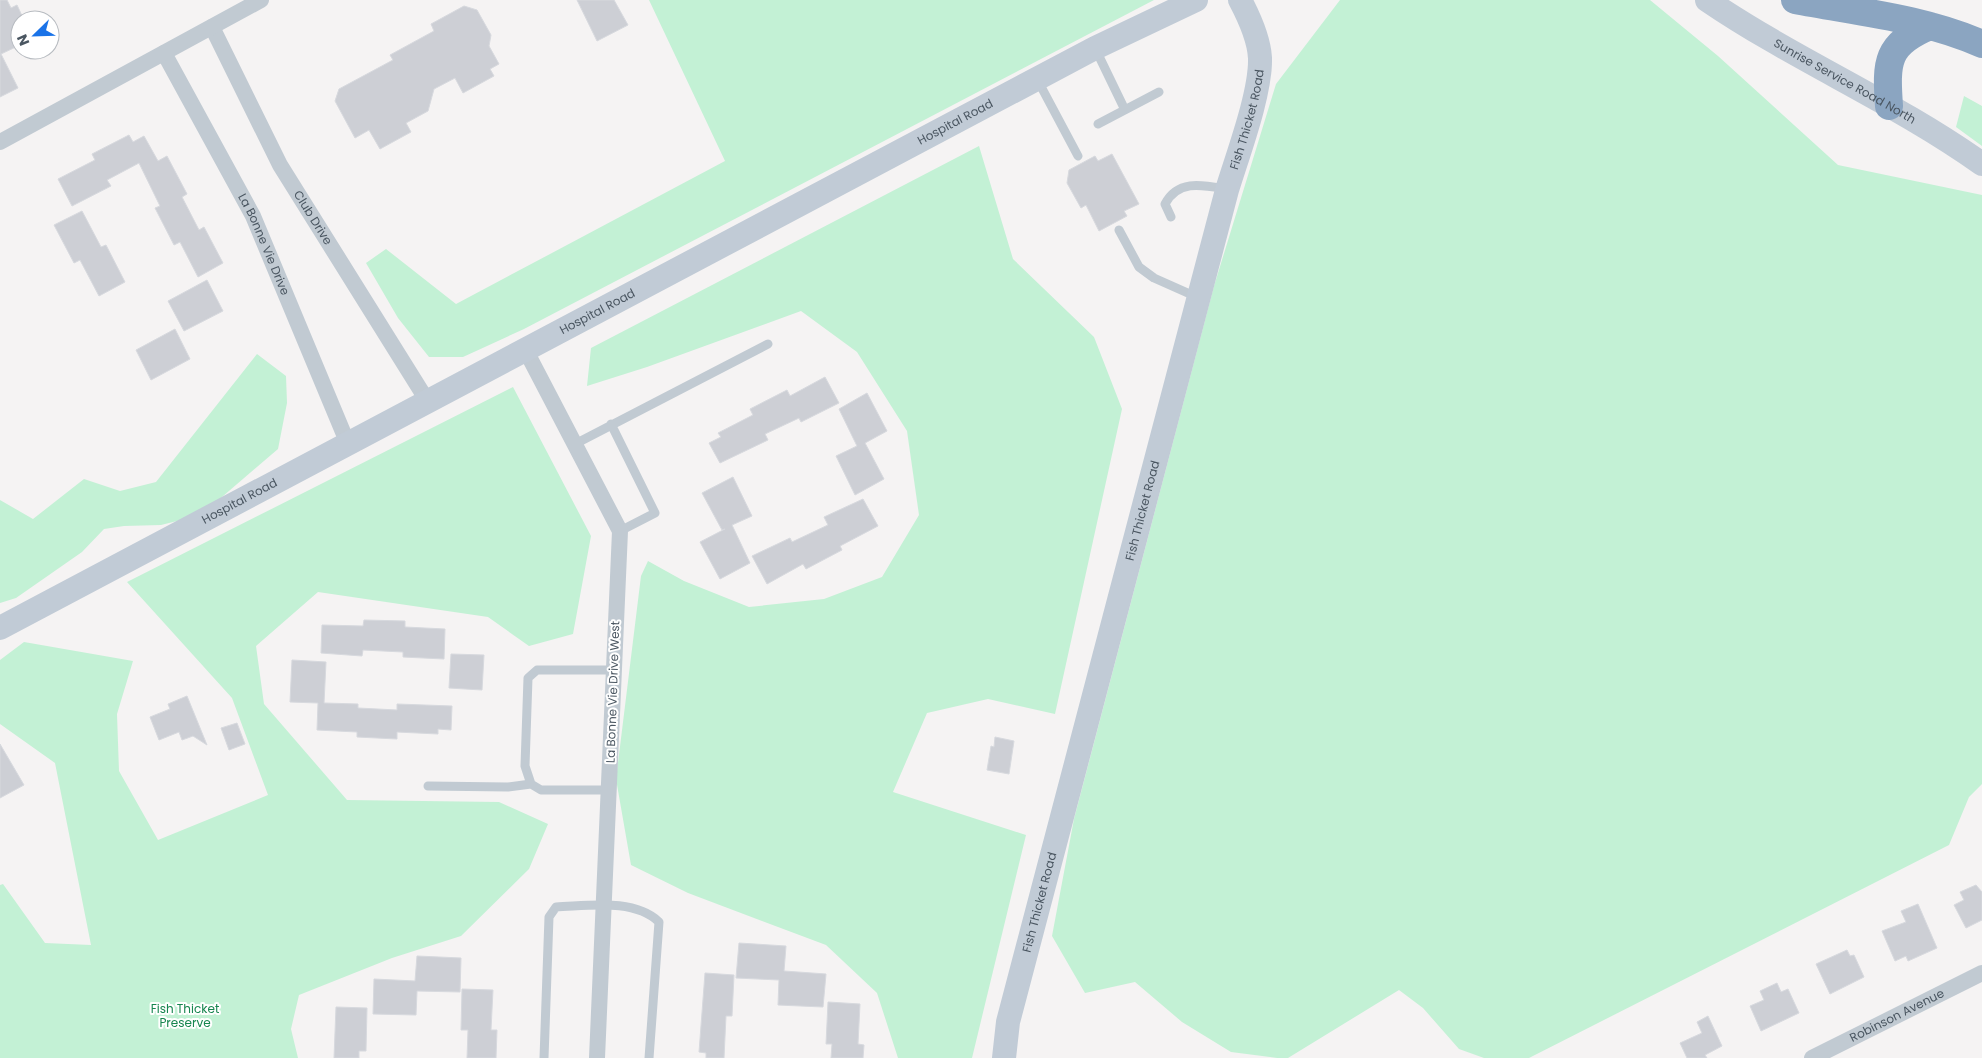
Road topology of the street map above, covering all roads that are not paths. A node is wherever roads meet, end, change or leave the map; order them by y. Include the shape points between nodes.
1 (261, 0) edge
2 (1196, 0) edge
3 (1240, 0) edge
4 (1707, 0) edge
5 (1795, 0) edge
6 (1930, 26) junction
7 (212, 27) junction
8 (1982, 44) edge
9 (1095, 48) junction
10 (164, 53) junction
11 (1037, 79) junction
12 (1159, 92) dead end
13 (1889, 106) junction
14 (1124, 110) junction
15 (1098, 124) dead end
16 (0, 142) edge
17 (1078, 156) dead end
18 (1982, 164) edge
19 (1227, 190) junction
20 (1171, 217) dead end
21 (1119, 230) dead end
22 (1199, 298) junction
23 (768, 344) dead end
24 (525, 349) junction
25 (428, 402) junction
26 (611, 424) junction
27 (348, 444) junction
28 (575, 444) junction
29 (620, 531) junction
30 (0, 628) edge
31 (614, 670) junction
32 (531, 784) junction
33 (428, 786) dead end
34 (608, 790) junction
35 (604, 906) junction
36 (1982, 973) edge
37 (544, 1058) edge
38 (597, 1058) edge
39 (649, 1058) edge
40 (1004, 1058) edge
41 (1812, 1058) edge

1 - 7 street
2 - 9 street, Hospital Road
3 - 19 street, Fish Thicket Road via 1252,26 1260,58 1254,97
4 - 13 street, Sunrise Service Road North
5 - 6 highway via 1881,14
6 - 8 highway
6 - 13 highway via 1904,39 1890,56 1887,79
7 - 10 street
7 - 25 street, Club Drive via 280,165
9 - 11 street, Hospital Road
9 - 14 lane
10 - 16 street
10 - 27 street, La Bonne Vie Drive via 253,216
11 - 17 lane
11 - 24 street, Hospital Road
12 - 14 lane
13 - 18 street, Sunrise Service Road North
14 - 15 lane
19 - 20 lane via 1195,184 1183,187 1170,195 1165,204
19 - 22 street, Fish Thicket Road
21 - 22 lane via 1139,267 1154,278
22 - 40 street, Fish Thicket Road via 1008,1022
23 - 26 lane
24 - 25 street, Hospital Road
24 - 28 street, La Bonne Vie Drive West
25 - 27 street, Hospital Road
26 - 28 lane
26 - 29 lane via 655,513
27 - 30 street, Hospital Road
28 - 29 street, La Bonne Vie Drive West
29 - 31 street, La Bonne Vie Drive West
31 - 32 lane via 537,670 528,678 525,766
31 - 34 street, La Bonne Vie Drive West
32 - 33 lane via 508,787
32 - 34 lane via 541,790
34 - 35 street, La Bonne Vie Drive West
35 - 37 lane via 556,907 549,917
35 - 38 street, La Bonne Vie Drive West
35 - 39 lane via 636,908 650,913 659,922
36 - 41 street, Robinson Avenue

